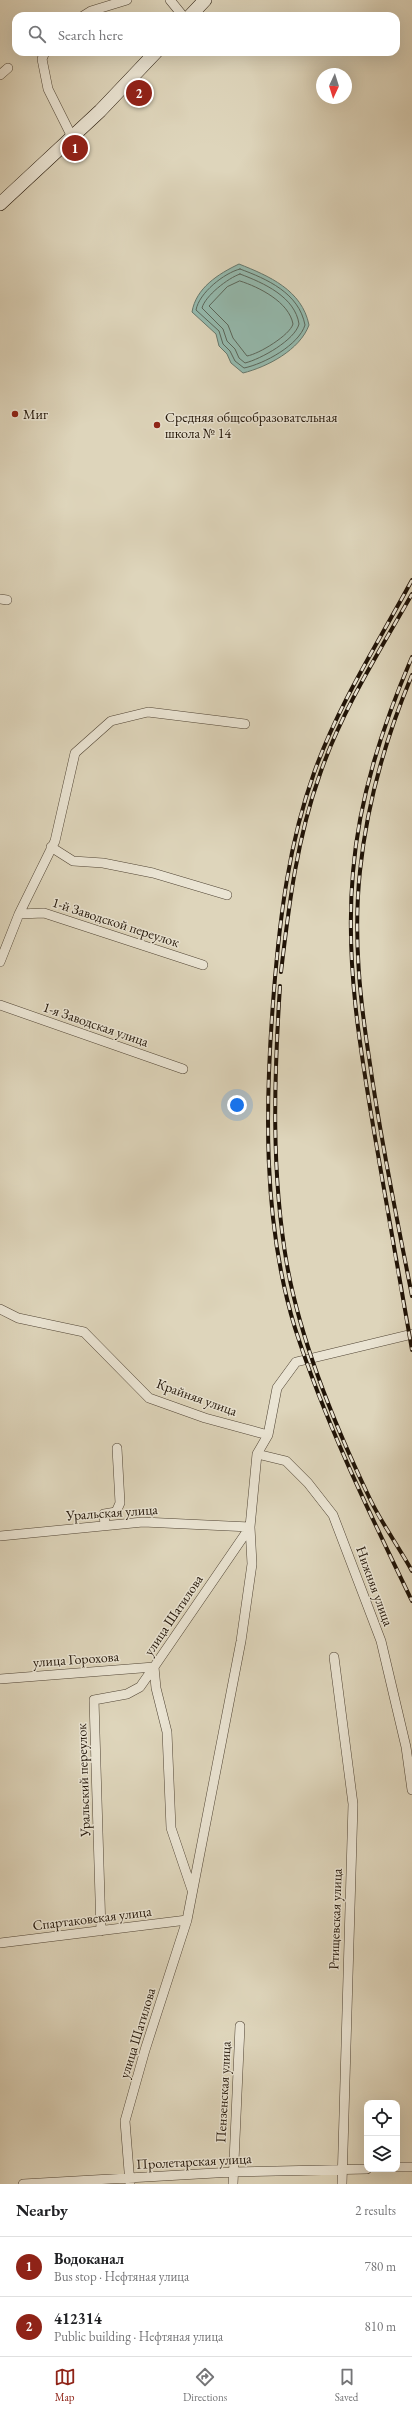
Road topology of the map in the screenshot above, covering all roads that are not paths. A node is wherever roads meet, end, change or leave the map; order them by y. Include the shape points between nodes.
1 (127, 0) edge
2 (170, 0) edge
3 (205, 0) edge
4 (89, 12) edge
5 (180, 12) edge
6 (194, 12) edge
7 (43, 56) edge
8 (152, 56) edge
9 (8, 68) dead end
10 (0, 75) edge
11 (72, 137) junction
12 (0, 204) edge
13 (245, 724) dead end
14 (51, 847) junction
15 (227, 895) dead end
16 (19, 914) junction
17 (0, 962) edge
18 (203, 965) dead end
19 (0, 1005) edge
20 (183, 1069) dead end
21 (0, 1309) edge
22 (412, 1334) edge
23 (268, 1435) junction
24 (117, 1448) dead end
25 (257, 1454) junction
26 (105, 1525) junction
27 (250, 1527) junction
28 (0, 1536) edge
29 (334, 1657) dead end
30 (154, 1667) junction
31 (0, 1679) edge
32 (412, 1790) edge
33 (192, 1892) junction
34 (187, 1920) junction
35 (101, 1931) junction
36 (0, 1943) edge
37 (240, 2026) dead end
38 (400, 2167) edge
39 (412, 2167) edge
40 (364, 2169) edge
41 (342, 2170) junction
42 (233, 2172) junction
43 (130, 2182) edge
44 (23, 2184) edge
45 (233, 2184) edge
46 (342, 2184) edge

1 - 4 street
2 - 5 street
3 - 6 main road
7 - 11 street via 48,89
8 - 11 main road
9 - 10 street
11 - 12 main road
13 - 14 street via 148,712 111,721 75,753 55,841
14 - 15 street via 73,861 103,863 154,873
14 - 16 street
16 - 17 street
16 - 18 street, 1-й Заводской переулок via 44,913
19 - 20 street, 1-я Заводская улица
21 - 23 street, Крайняя улица via 18,1318 84,1332 150,1398 205,1418
22 - 23 street via 296,1362 277,1388
23 - 25 street
24 - 26 street via 120,1503 116,1512 104,1514
25 - 27 street, улица Шатилова
25 - 32 street, Нижняя улица via 286,1461 308,1483 333,1515 381,1641 406,1747
26 - 27 street, Уральская улица via 143,1522
26 - 28 street, Уральская улица
27 - 30 street, улица Шатилова
27 - 33 street, улица Шатилова via 252,1564 241,1641
29 - 41 street, Ртищевская улица via 353,1804
30 - 31 street, улица Горохова
30 - 33 street, улица Шатилова via 156,1688 167,1732 171,1828
30 - 35 street, Уральский переулок via 140,1688 127,1694 94,1700
33 - 34 street, улица Шатилова
34 - 35 street, Спартаковская улица
34 - 43 street, улица Шатилова via 125,2121
35 - 36 street, Спартаковская улица
37 - 42 street, Пензенская улица
38 - 39 street
40 - 41 street, Пролетарская улица
41 - 42 street, Пролетарская улица
41 - 46 street, Ртищевская улица
42 - 43 street, Пролетарская улица
42 - 45 street, Пензенская улица
43 - 44 street, Пролетарская улица

